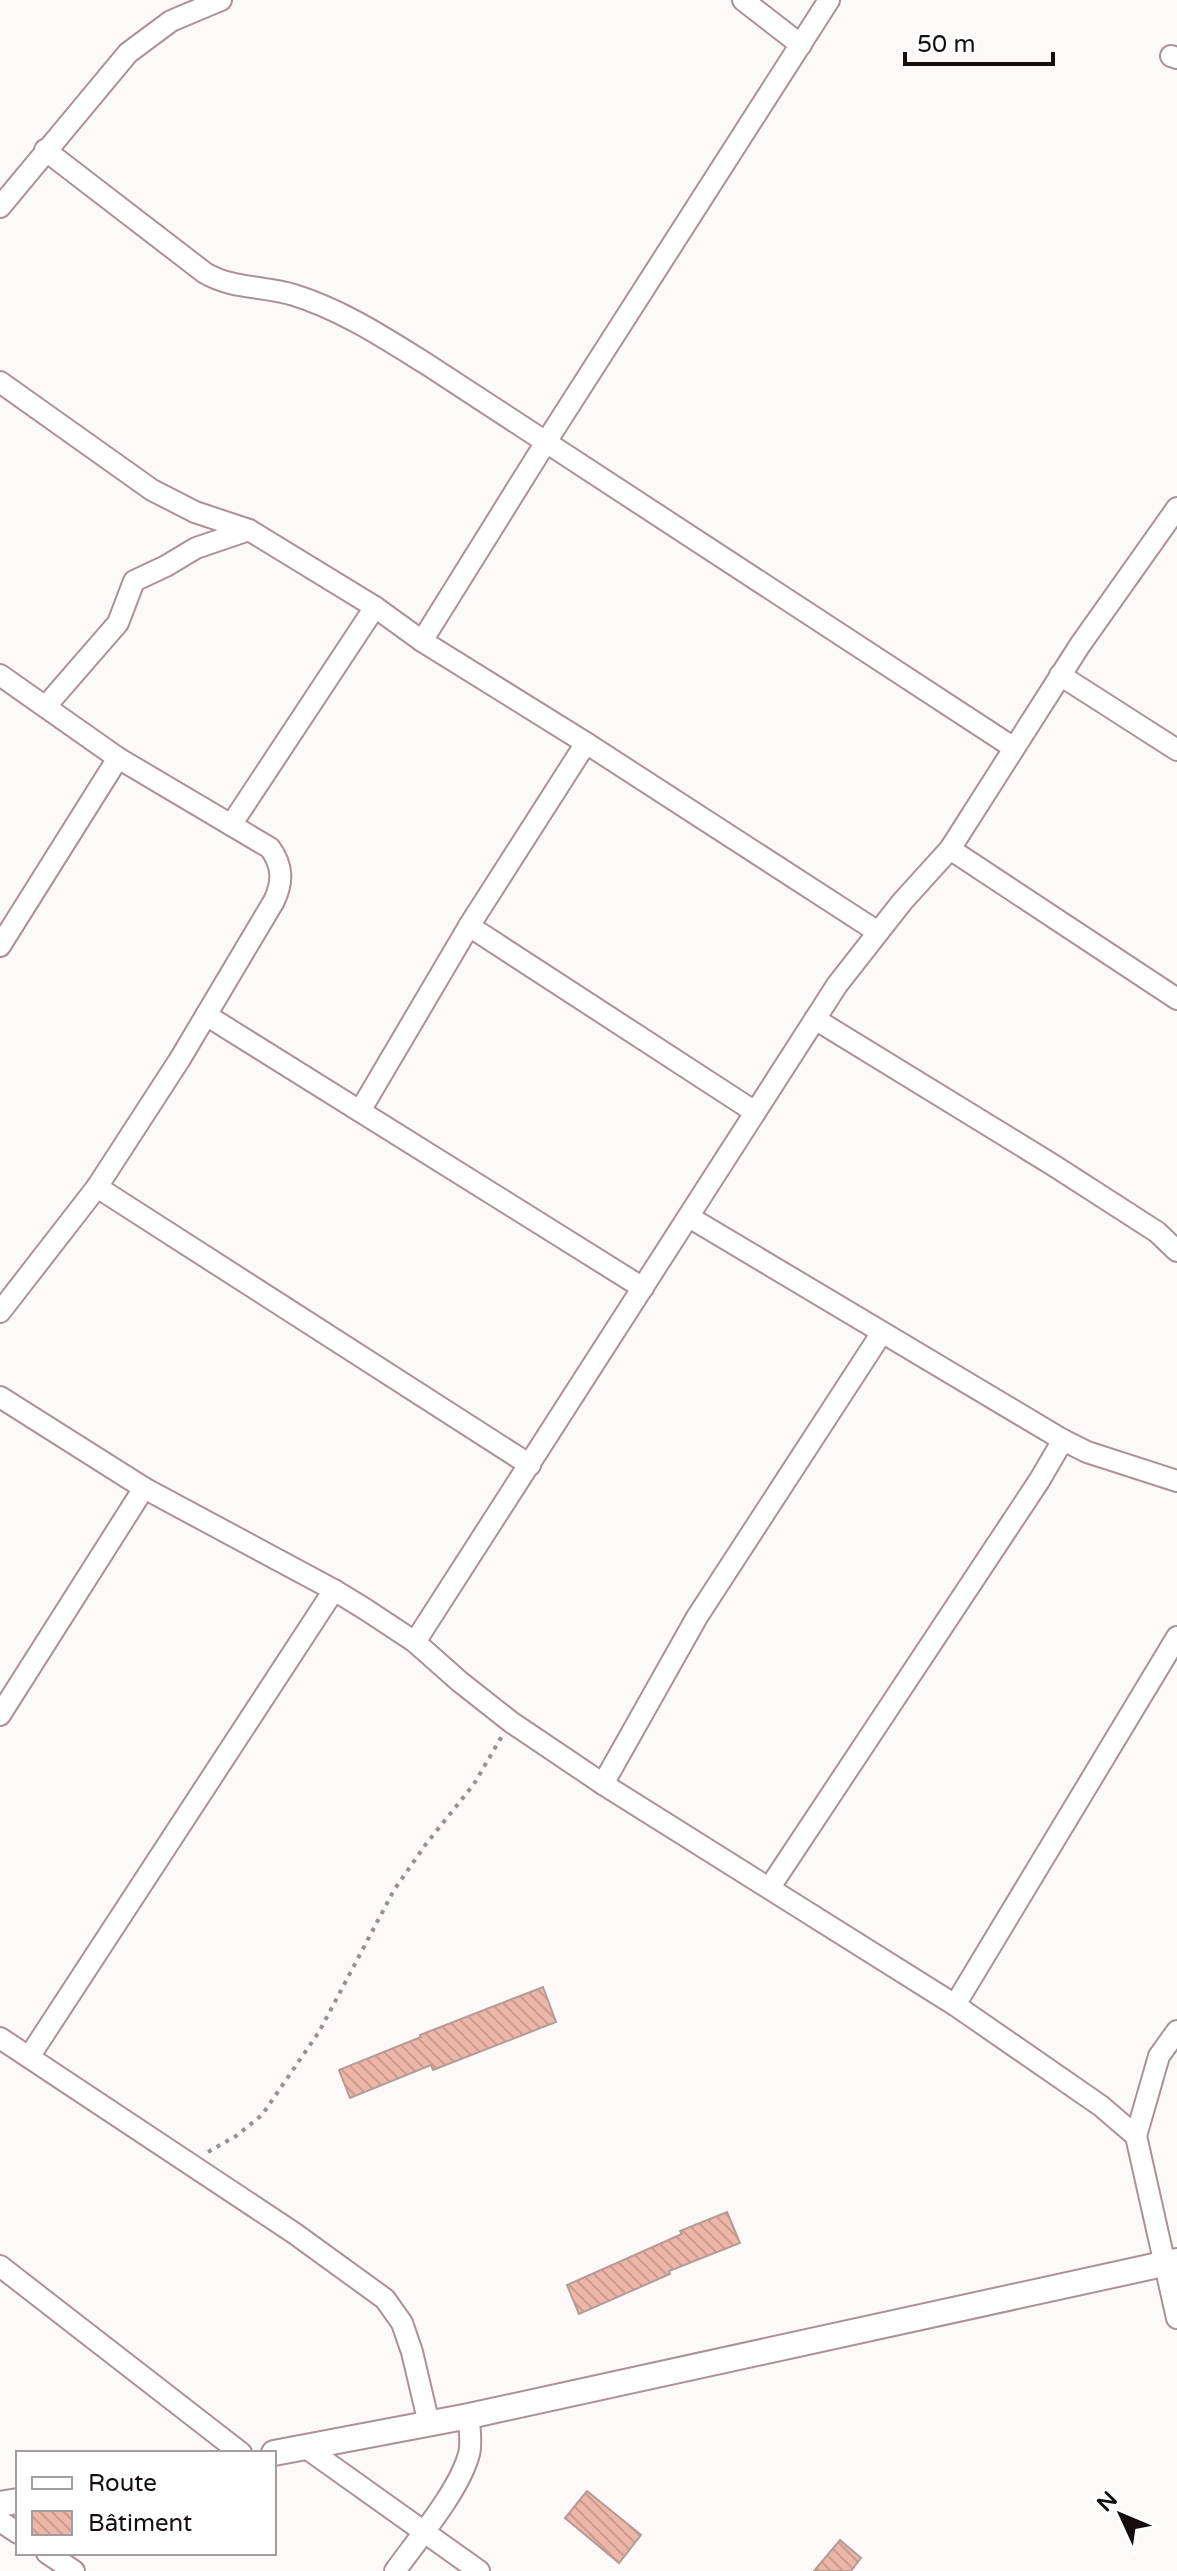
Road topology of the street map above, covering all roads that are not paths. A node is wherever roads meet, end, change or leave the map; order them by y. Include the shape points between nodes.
1 (221, 0) edge
2 (743, 0) edge
3 (829, 0) edge
4 (801, 45) junction
5 (45, 150) junction
6 (0, 207) edge
7 (0, 382) edge
8 (546, 442) junction
9 (1177, 508) edge
10 (249, 530) junction
11 (375, 607) junction
12 (422, 641) junction
13 (0, 675) edge
14 (1060, 675) junction
15 (46, 706) junction
16 (586, 743) junction
17 (1014, 748) junction
18 (1177, 750) edge
19 (118, 758) junction
20 (231, 825) junction
21 (950, 849) junction
22 (469, 926) junction
23 (878, 932) junction
24 (0, 946) edge
25 (1177, 999) edge
26 (206, 1015) junction
27 (815, 1019) junction
28 (360, 1111) junction
29 (755, 1112) junction
30 (97, 1187) junction
31 (689, 1217) junction
32 (1177, 1251) edge
33 (643, 1288) junction
34 (0, 1312) edge
35 (881, 1334) junction
36 (0, 1397) edge
37 (1063, 1440) junction
38 (530, 1465) junction
39 (1177, 1481) edge
40 (144, 1488) junction
41 (334, 1590) junction
42 (1177, 1637) edge
43 (415, 1642) junction
44 (0, 1715) edge
45 (603, 1784) junction
46 (770, 1887) junction
47 (955, 2005) junction
48 (1177, 2031) edge
49 (0, 2038) edge
50 (29, 2057) junction
51 (1136, 2136) junction
52 (1171, 2262) edge
53 (0, 2266) edge
54 (1177, 2318) edge
55 (469, 2416) junction
56 (429, 2424) junction
57 (305, 2447) junction
58 (238, 2451) edge
59 (276, 2453) edge
60 (424, 2531) junction
61 (50, 2555) edge
62 (74, 2571) edge
63 (395, 2571) edge
64 (479, 2571) edge

1 - 5 street via 171,21 128,53
2 - 4 street
3 - 4 street
4 - 8 street
5 - 6 street
5 - 8 street via 220,282 290,294 356,321
7 - 10 street via 152,490
8 - 12 street
8 - 17 street
9 - 14 street
10 - 11 street
10 - 15 street via 196,548 134,581 118,623
11 - 12 street
11 - 20 street
12 - 16 street
13 - 15 street
14 - 17 street
14 - 18 street
15 - 19 street
16 - 22 street
16 - 23 street
17 - 21 street
19 - 20 street
19 - 24 street
20 - 26 street via 270,848 278,859 280,886
21 - 23 street
21 - 25 street
22 - 28 street
22 - 29 street
23 - 27 street
26 - 28 street
26 - 30 street
27 - 29 street
27 - 32 street via 1053,1165 1157,1232
28 - 33 street
29 - 31 street
30 - 34 street
30 - 38 street
31 - 33 street
31 - 35 street
33 - 38 street
35 - 37 street
35 - 45 street via 697,1617
36 - 40 street
37 - 39 street
37 - 46 street
38 - 43 street
40 - 41 street
40 - 44 street
41 - 43 street
41 - 50 street
42 - 47 street
43 - 45 street via 511,1722
45 - 46 street
46 - 47 street
47 - 51 street
48 - 51 street via 1159,2056
49 - 50 street
50 - 56 street via 385,2299 402,2323
51 - 52 street
52 - 54 street
52 - 55 street
53 - 58 street
55 - 56 street
55 - 60 street via 470,2451 463,2470
56 - 57 street
57 - 59 street
57 - 60 street
60 - 63 street
60 - 64 street
61 - 62 street

